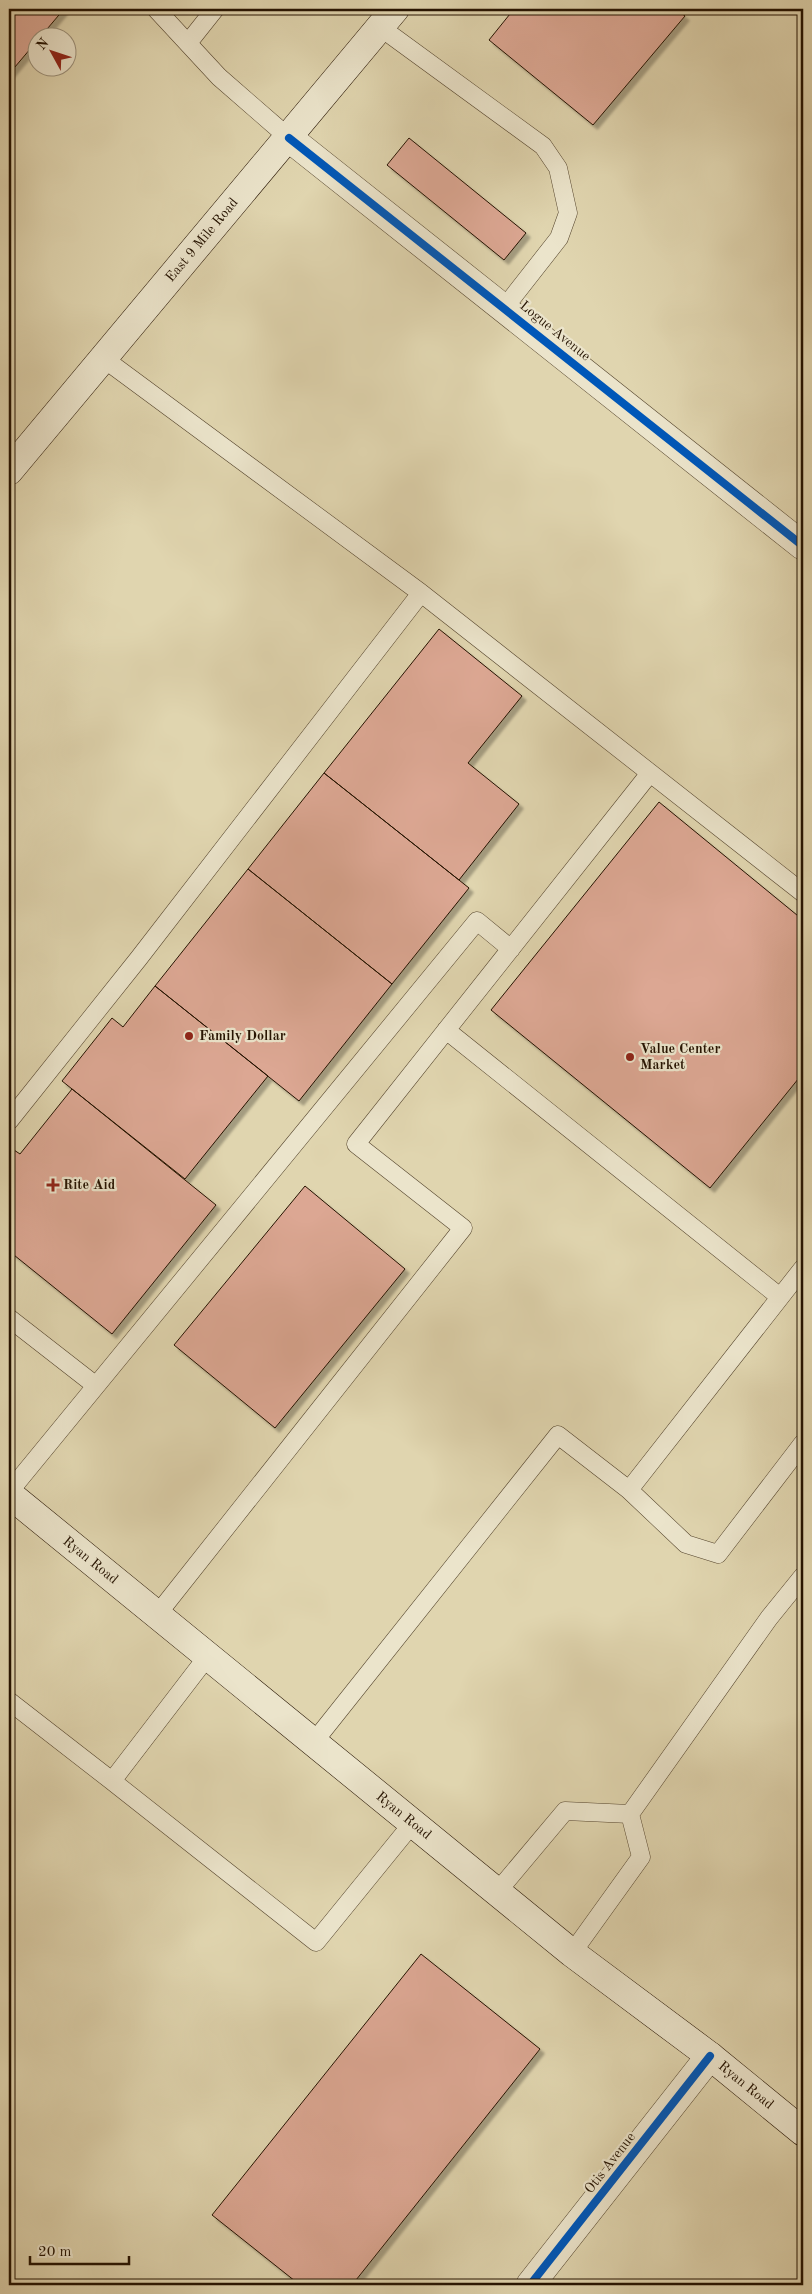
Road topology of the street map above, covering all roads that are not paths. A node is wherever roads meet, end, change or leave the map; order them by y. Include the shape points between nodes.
1 (156, 9) edge
2 (215, 9) edge
3 (388, 18) edge
4 (188, 43) junction
5 (289, 138) junction
6 (505, 307) junction
7 (103, 358) junction
8 (9, 471) edge
9 (803, 546) edge
10 (420, 593) junction
11 (650, 773) junction
12 (803, 893) edge
13 (511, 949) junction
14 (446, 1030) junction
15 (9, 1121) edge
16 (803, 1268) edge
17 (780, 1297) junction
18 (9, 1318) edge
19 (95, 1385) junction
20 (803, 1443) edge
21 (628, 1490) junction
22 (9, 1493) edge
23 (803, 1576) edge
24 (156, 1616) junction
25 (207, 1657) junction
26 (9, 1700) edge
27 (313, 1743) junction
28 (112, 1781) junction
29 (630, 1814) junction
30 (412, 1824) junction
31 (497, 1892) junction
32 (572, 1953) junction
33 (710, 2056) junction
34 (803, 2132) edge
35 (530, 2285) edge

1 - 4 lane
2 - 4 lane
3 - 5 main road, East 9 Mile Road
3 - 6 lane via 543,146 558,168 568,213 559,238
4 - 5 lane via 219,77
5 - 6 main road, Logue Avenue
5 - 7 main road, East 9 Mile Road
6 - 9 main road, Logue Avenue
7 - 8 main road, East 9 Mile Road
7 - 10 lane
10 - 11 lane
10 - 15 lane via 157,935
11 - 12 lane
11 - 13 lane
13 - 14 lane
13 - 19 lane via 477,921
14 - 17 lane
14 - 24 lane via 356,1144 462,1228
16 - 17 lane
17 - 21 lane
18 - 19 lane
19 - 22 lane
20 - 21 lane via 718,1554 686,1544
21 - 27 lane via 558,1435
22 - 24 main road, Ryan Road
23 - 29 lane via 769,1618
24 - 25 main road, Ryan Road
25 - 27 main road, Ryan Road
25 - 28 lane
26 - 28 lane
27 - 30 main road, Ryan Road
28 - 30 lane via 316,1942
29 - 31 lane via 565,1811
29 - 32 lane via 640,1857
30 - 31 main road, Ryan Road
31 - 32 main road, Ryan Road
32 - 33 main road, Ryan Road
33 - 34 main road, Ryan Road
33 - 35 main road, Otis Avenue

